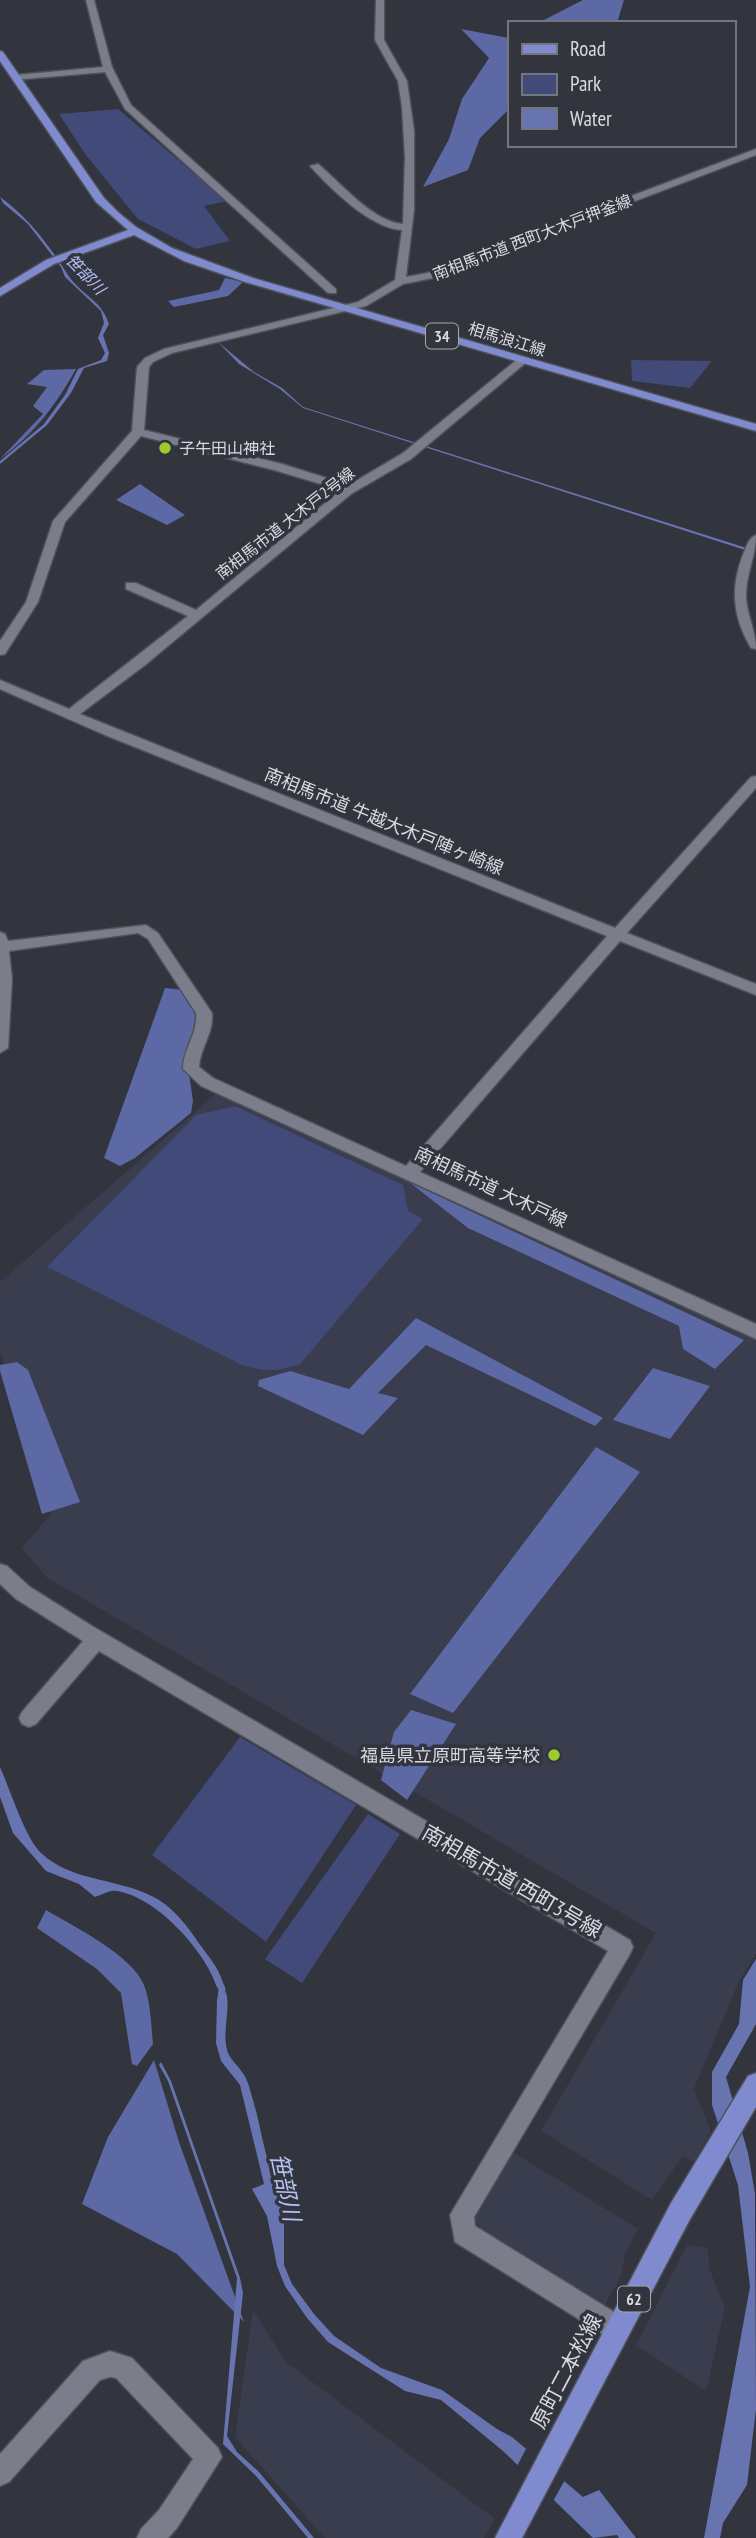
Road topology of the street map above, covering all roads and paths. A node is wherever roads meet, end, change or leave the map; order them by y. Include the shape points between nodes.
1 (90, 0) edge
2 (380, 0) edge
3 (0, 54) edge
4 (110, 69) junction
5 (16, 78) junction
6 (756, 152) edge
7 (315, 166) dead end
8 (407, 227) junction
9 (133, 232) junction
10 (400, 281) junction
11 (332, 290) dead end
12 (0, 293) edge
13 (345, 307) junction
14 (523, 360) junction
15 (756, 428) edge
16 (138, 432) junction
17 (350, 489) junction
18 (756, 539) edge
19 (131, 586) dead end
20 (195, 614) junction
21 (756, 645) edge
22 (0, 651) edge
23 (0, 684) edge
24 (70, 715) junction
25 (756, 780) edge
26 (618, 935) junction
27 (1, 942) edge
28 (2, 979) edge
29 (756, 990) edge
30 (0, 1048) edge
31 (410, 1172) junction
32 (756, 1332) edge
33 (0, 1572) edge
34 (97, 1639) junction
35 (29, 1718) dead end
36 (756, 2084) edge
37 (618, 2329) junction
38 (0, 2473) edge
39 (513, 2528) edge
40 (150, 2538) edge

1 - 4 street
2 - 8 street via 378,35 404,82
3 - 5 main road, 34
4 - 5 street
4 - 11 street via 128,107
5 - 9 main road, 34 via 87,183
6 - 10 street, 南相馬市道 西町大木戸押釜線 via 429,276
7 - 8 street via 375,219
8 - 10 street
9 - 12 main road via 35,270
9 - 13 main road, 相馬浪江線 / 34 via 203,265
10 - 13 street, 南相馬市道 西町大木戸押釜線 via 362,304
13 - 14 main road, 相馬浪江線 / 34
13 - 16 street, 南相馬市道 西町大木戸押釜線 via 168,351 149,360 142,370
14 - 15 main road, 相馬浪江線 / 34
14 - 17 street, 南相馬市道 大木戸2号線 via 396,464
16 - 17 street
16 - 22 street via 59,521 32,602
17 - 20 street, 南相馬市道 大木戸2号線
18 - 21 street via 738,596
19 - 20 street
20 - 24 street, 南相馬市道 大木戸2号線
23 - 24 street, 南相馬市道 牛越大木戸陣ヶ崎線
24 - 26 street, 南相馬市道 牛越大木戸陣ヶ崎線
25 - 26 street
26 - 29 street, 南相馬市道 牛越大木戸陣ヶ崎線
26 - 31 street
27 - 28 street
27 - 31 street, 南相馬市道 大木戸線 via 141,928 153,936 204,1013 206,1022 191,1069 207,1082
28 - 30 street
31 - 32 street, 南相馬市道 大木戸線
33 - 34 street, 南相馬市道 西町3号線 via 23,1594
34 - 35 street
34 - 37 street, 南相馬市道 西町3号線 via 622,1947 462,2215 464,2233
36 - 37 main road, 原町二本松線 / 62 via 680,2211
37 - 39 main road, 原町二本松線 / 62
38 - 40 street via 92,2370 110,2364 123,2367 209,2457

